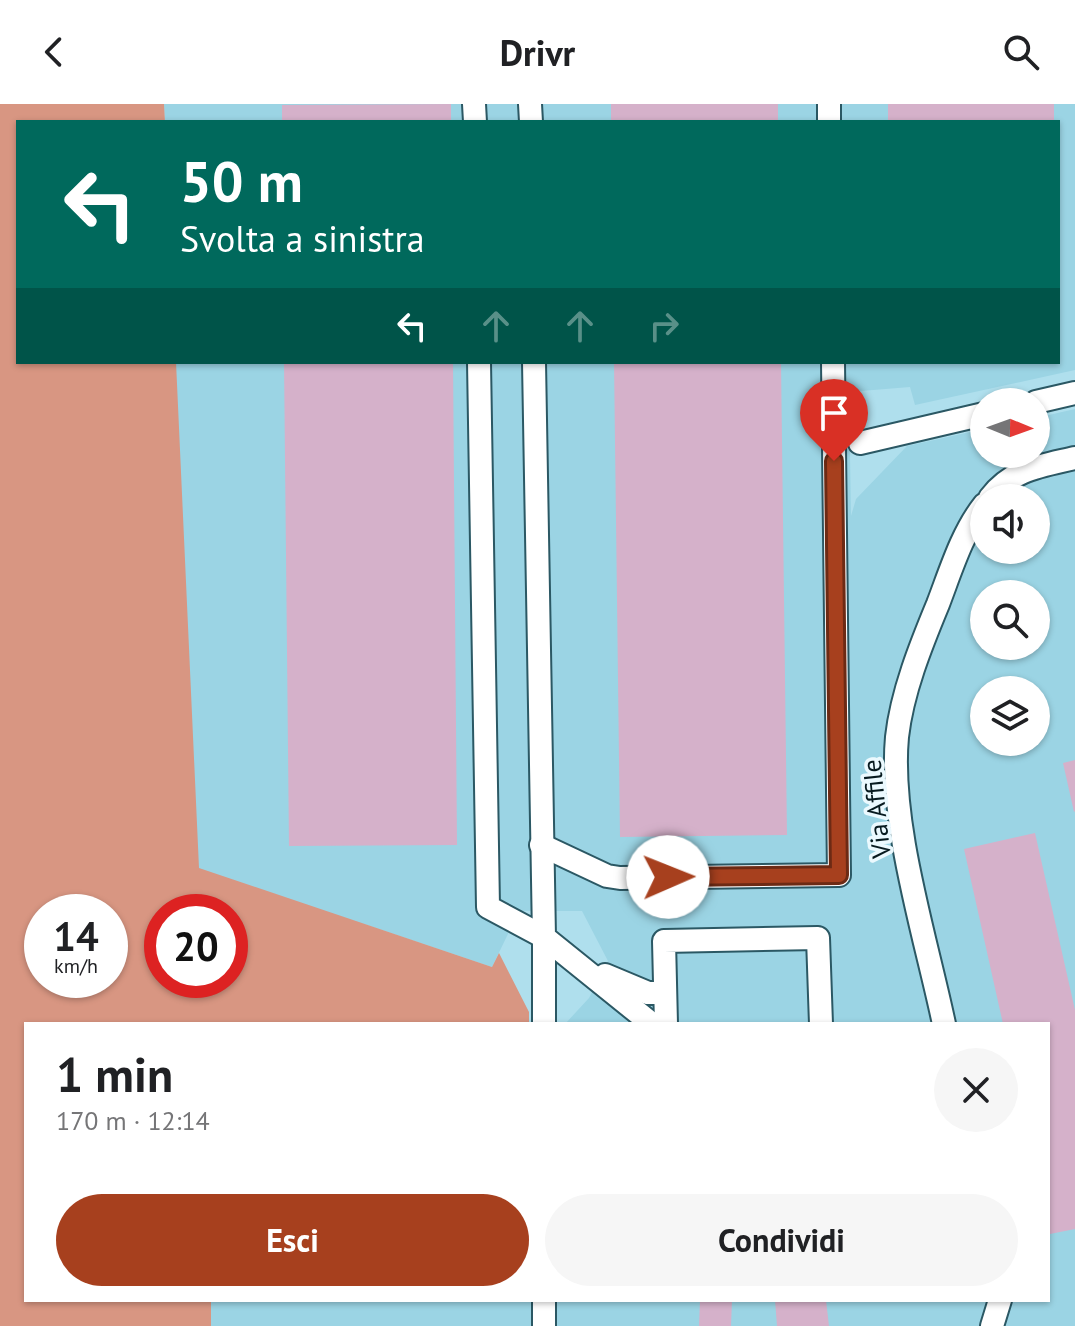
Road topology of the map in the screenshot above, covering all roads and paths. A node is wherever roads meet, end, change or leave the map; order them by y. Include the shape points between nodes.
1 (479, 364) edge
2 (534, 364) edge
3 (833, 364) edge
4 (1075, 393) edge
5 (1050, 399) edge
6 (970, 417) edge
7 (860, 443) dead end
8 (1075, 458) edge
9 (1003, 484) edge
10 (970, 529) edge
11 (541, 845) junction
12 (544, 937) junction
13 (571, 960) junction
14 (664, 993) junction
15 (544, 1022) edge
16 (649, 1022) edge
17 (666, 1022) edge
18 (821, 1022) edge
19 (944, 1022) edge
20 (544, 1302) edge
21 (999, 1302) edge
22 (544, 1326) edge
23 (992, 1326) edge

1 - 12 street via 488,907
2 - 11 street
3 - 11 street via 839,875 620,878
4 - 5 street
6 - 7 street
8 - 9 street via 1024,470
10 - 19 street, Via Affile via 932,618 897,737 902,828
11 - 12 street
12 - 13 street
12 - 15 street
13 - 14 street via 648,993
13 - 16 street
14 - 17 street
14 - 18 street via 664,941 818,938
20 - 22 street
21 - 23 street

